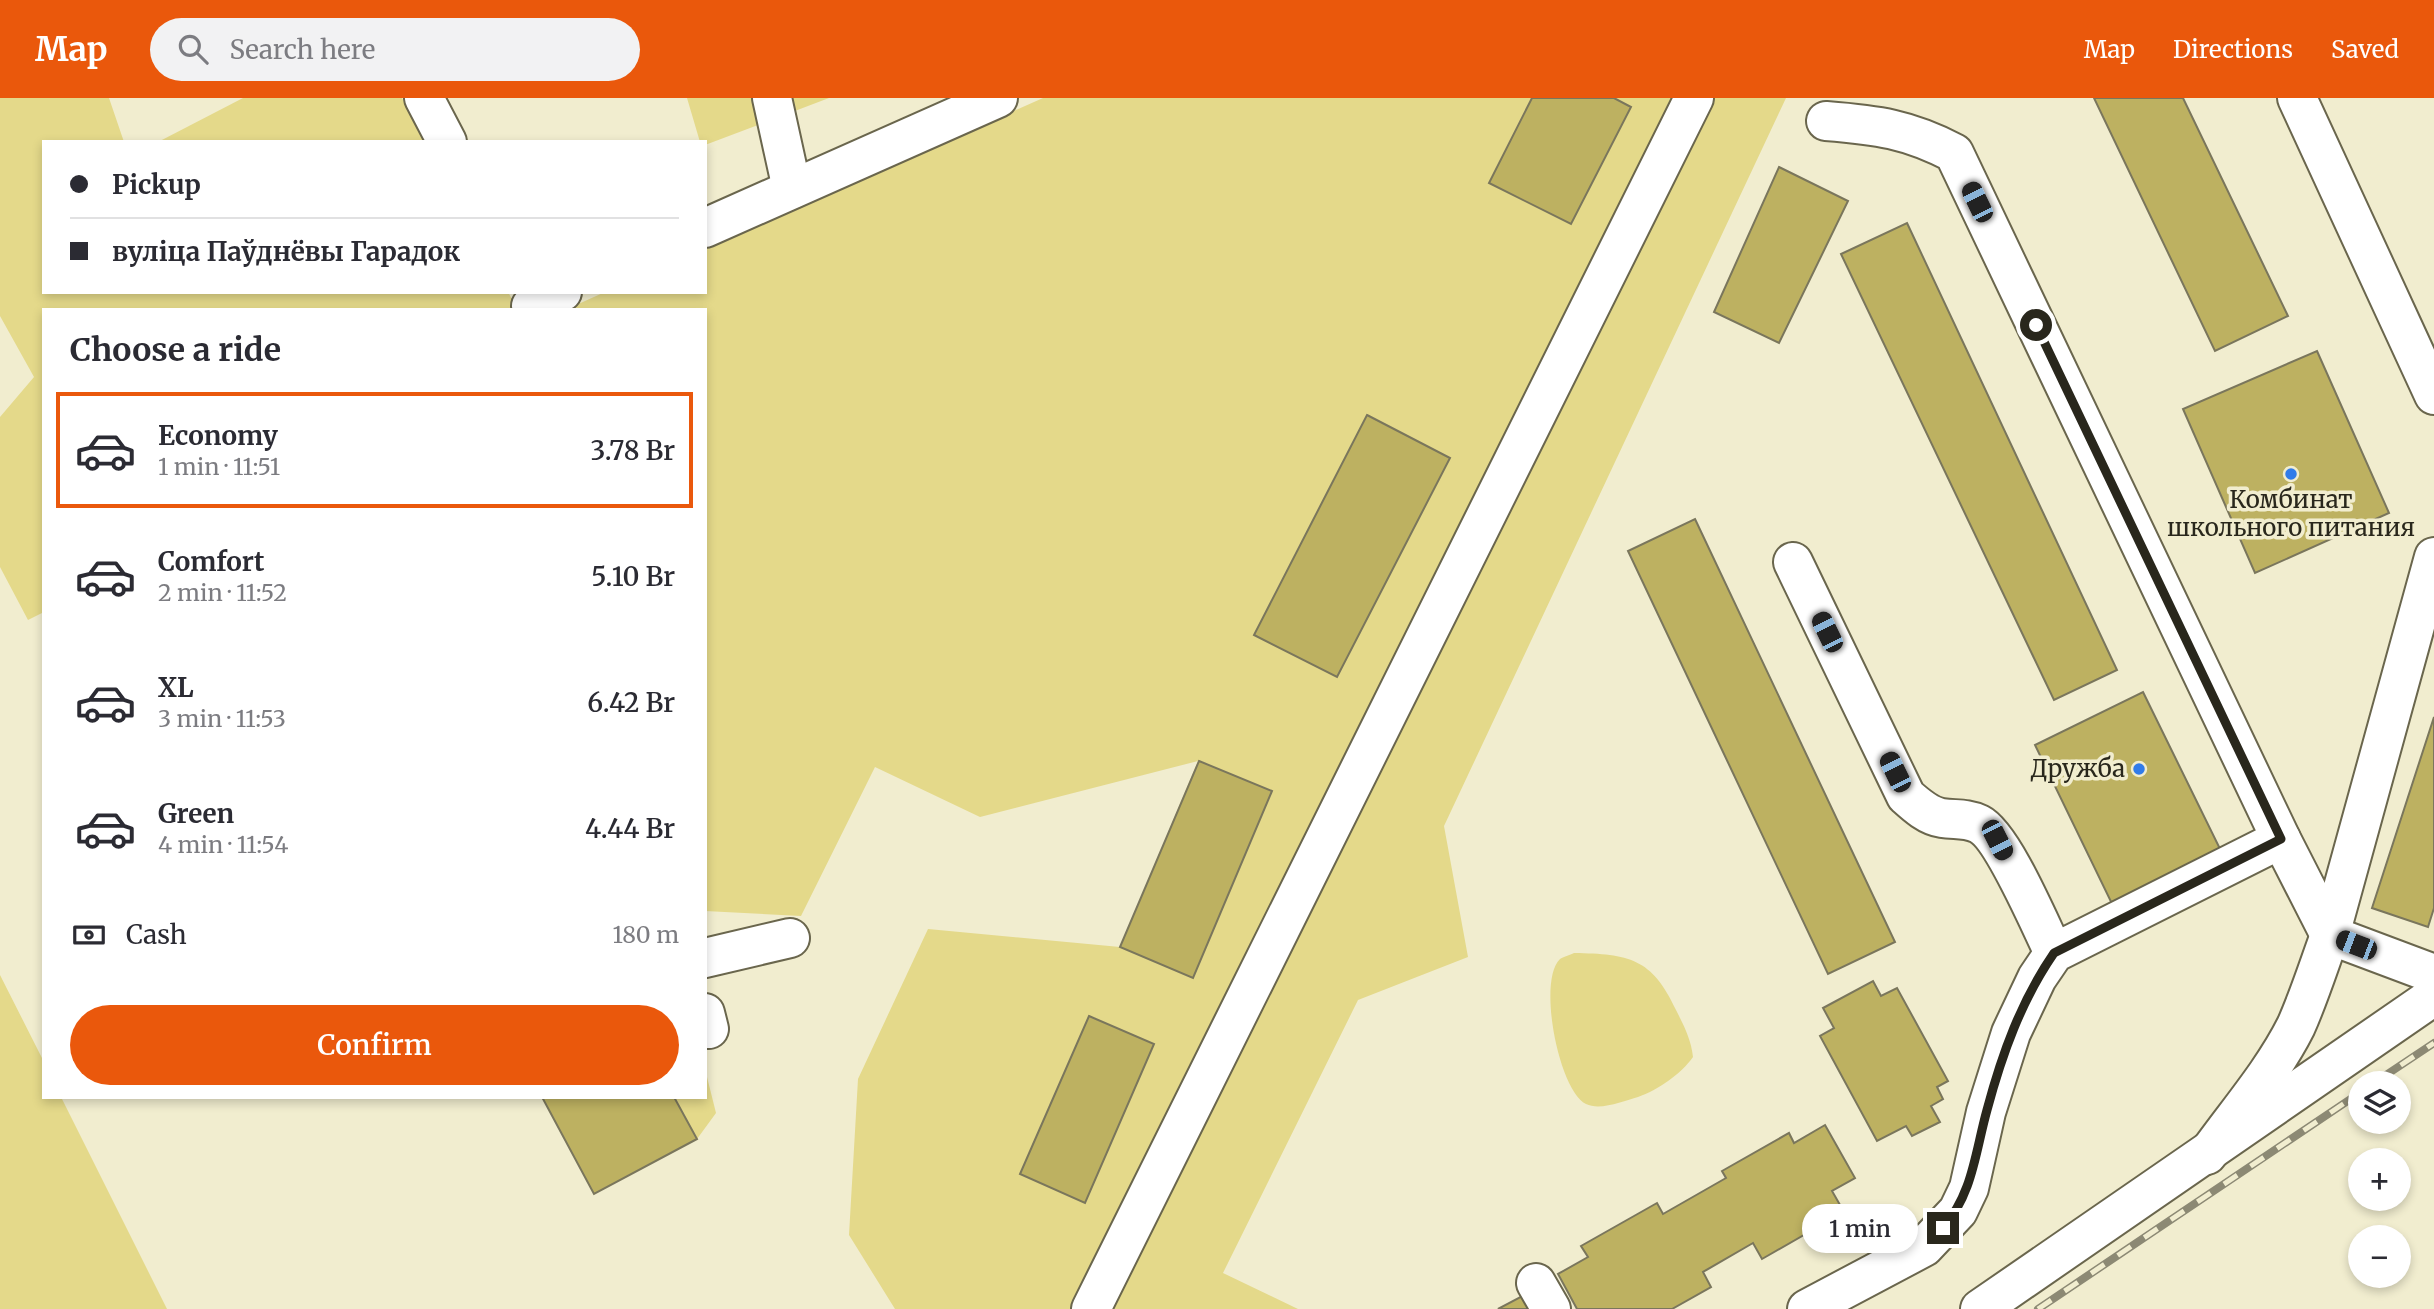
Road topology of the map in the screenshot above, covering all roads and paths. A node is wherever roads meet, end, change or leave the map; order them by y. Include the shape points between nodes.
1 (424, 98) edge
2 (772, 98) edge
3 (998, 98) edge
4 (1694, 98) edge
5 (2297, 98) edge
6 (1826, 121) dead end
7 (446, 140) edge
8 (792, 190) junction
9 (707, 227) edge
10 (2434, 395) edge
11 (2434, 557) edge
12 (1793, 562) dead end
13 (2281, 839) junction
14 (2330, 935) junction
15 (790, 939) dead end
16 (2054, 953) junction
17 (707, 958) edge
18 (2434, 974) edge
19 (2434, 996) edge
20 (2207, 1155) junction
21 (1091, 1309) edge
22 (1807, 1309) edge
23 (1980, 1309) edge

1 - 7 street
2 - 8 street
3 - 8 street
4 - 21 street
5 - 10 street
6 - 13 street via 1873,124 1919,135 1954,153
8 - 9 street
11 - 14 street
12 - 16 street via 1906,796 1940,818 1962,818 1982,825 1997,840
13 - 14 street
13 - 16 street
14 - 18 street
14 - 20 street via 2295,1027
15 - 17 street
16 - 22 street via 2036,978 2011,1033 1969,1188 1958,1211 1924,1247
19 - 20 street
20 - 23 street

